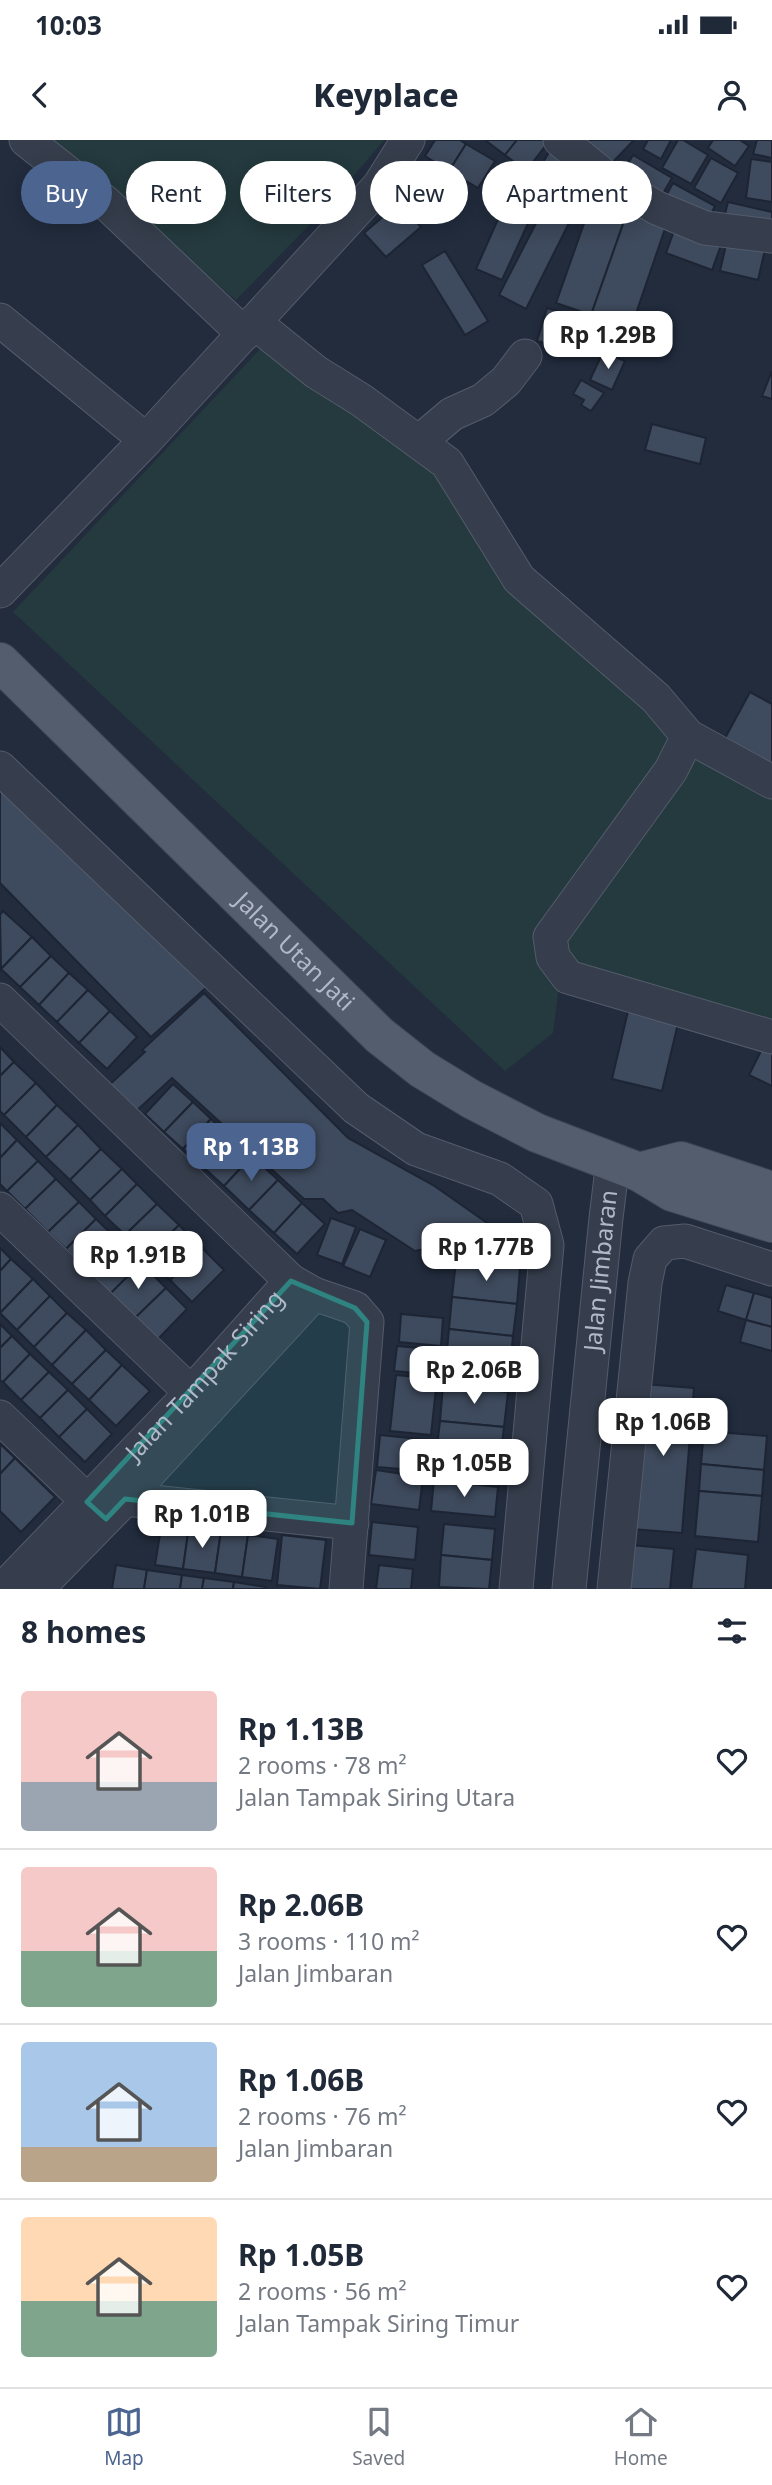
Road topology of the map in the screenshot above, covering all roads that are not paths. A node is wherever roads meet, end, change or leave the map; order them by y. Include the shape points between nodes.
1 (26, 140) edge
2 (408, 140) edge
3 (560, 140) edge
4 (772, 236) edge
5 (0, 320) edge
6 (249, 328) junction
7 (525, 356) dead end
8 (146, 440) junction
9 (420, 441) junction
10 (2, 586) edge
11 (0, 662) edge
12 (688, 736) junction
13 (0, 768) edge
14 (772, 782) edge
15 (0, 1000) edge
16 (772, 1037) edge
17 (626, 1167) junction
18 (765, 1196) edge
19 (0, 1209) edge
20 (728, 1255) junction
21 (772, 1269) edge
22 (303, 1288) junction
23 (199, 1401) junction
24 (0, 1417) edge
25 (106, 1506) junction
26 (352, 1523) junction
27 (3, 1589) edge
28 (37, 1589) edge
29 (346, 1589) edge
30 (516, 1589) edge
31 (569, 1589) edge
32 (614, 1589) edge

1 - 6 street
2 - 6 street via 379,186
3 - 4 street via 612,182 657,208 705,228
5 - 8 street
6 - 8 street
6 - 9 street
7 - 9 street via 506,381 483,400 452,414
8 - 10 street
9 - 12 street via 447,463 519,579 656,698
11 - 17 main road, Jalan Utan Jati via 379,1035 471,1100 537,1133
12 - 14 street
12 - 16 street via 671,770 550,937 553,957 568,977
13 - 30 street via 356,1108 416,1149 500,1179 536,1203 547,1245
15 - 22 street
17 - 18 main road via 681,1161
17 - 31 street, Jalan Jimbaran
18 - 20 street
19 - 23 street
20 - 21 street
20 - 32 street via 685,1241 664,1242 650,1259
22 - 23 street, Jalan Tampak Siring
22 - 26 street via 355,1308 368,1322
23 - 25 street, Jalan Tampak Siring
24 - 25 street
25 - 26 street
25 - 27 street, Jalan Tampak Siring
25 - 28 street, Jalan Tampak Siring
26 - 29 street

